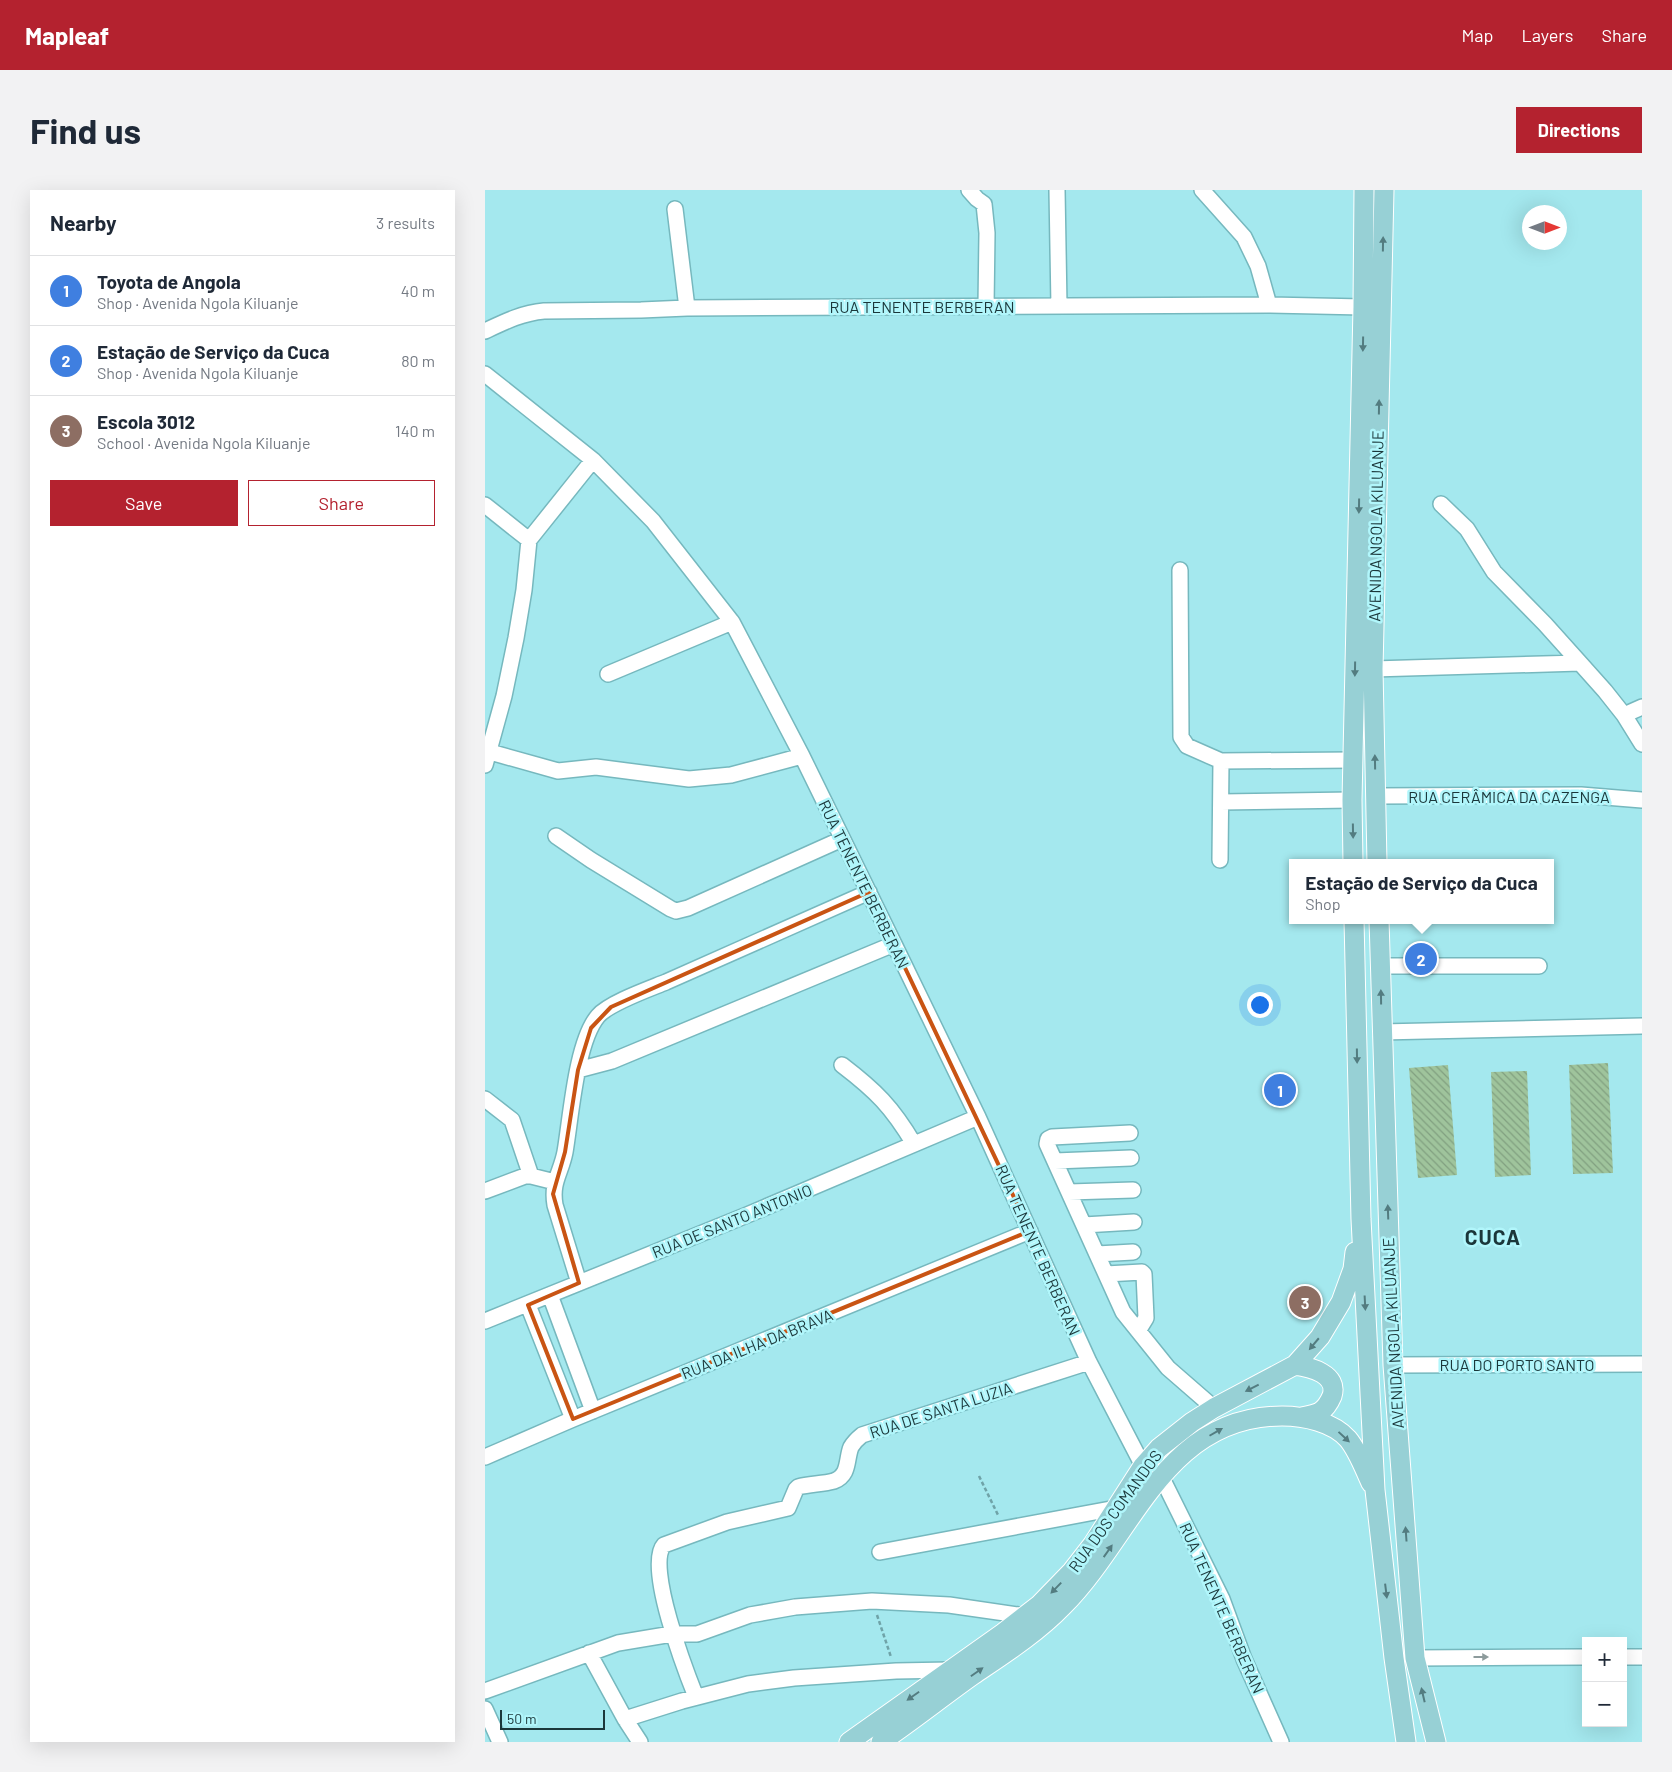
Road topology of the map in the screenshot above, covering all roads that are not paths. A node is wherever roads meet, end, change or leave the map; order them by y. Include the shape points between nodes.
1 (969, 190) edge
2 (1057, 190) edge
3 (1202, 190) edge
4 (1364, 190) edge
5 (1384, 190) edge
6 (675, 209) dead end
7 (1269, 305) junction
8 (986, 306) junction
9 (1059, 306) junction
10 (1363, 307) junction
11 (687, 308) junction
12 (485, 331) edge
13 (485, 374) edge
14 (593, 460) junction
15 (1441, 504) dead end
16 (485, 505) edge
17 (529, 540) junction
18 (1180, 570) dead end
19 (732, 622) junction
20 (1580, 663) junction
21 (1373, 669) junction
22 (607, 674) dead end
23 (1642, 707) edge
24 (1625, 715) junction
25 (489, 731) edge
26 (1642, 744) edge
27 (802, 756) junction
28 (487, 759) edge
29 (1353, 760) junction
30 (1221, 761) junction
31 (1376, 796) junction
32 (1352, 800) junction
33 (1642, 800) edge
34 (1221, 802) junction
35 (556, 836) dead end
36 (842, 839) junction
37 (1353, 859) edge
38 (1377, 859) edge
39 (1220, 860) dead end
40 (869, 892) junction
41 (1354, 924) edge
42 (1379, 924) edge
43 (894, 944) junction
44 (1380, 966) junction
45 (1539, 966) dead end
46 (1642, 1026) edge
47 (1381, 1032) junction
48 (842, 1064) dead end
49 (577, 1070) junction
50 (485, 1099) edge
51 (978, 1117) junction
52 (1131, 1133) dead end
53 (914, 1144) junction
54 (1131, 1158) dead end
55 (1055, 1161) junction
56 (531, 1176) junction
57 (555, 1182) junction
58 (1133, 1190) dead end
59 (485, 1192) edge
60 (1069, 1192) junction
61 (1361, 1219) junction
62 (1134, 1222) dead end
63 (1084, 1224) junction
64 (1030, 1232) junction
65 (1133, 1252) dead end
66 (1097, 1254) junction
67 (1106, 1274) junction
68 (579, 1283) junction
69 (550, 1295) junction
70 (528, 1305) junction
71 (485, 1321) edge
72 (1138, 1331) junction
73 (1089, 1362) junction
74 (1642, 1364) edge
75 (1295, 1365) junction
76 (1393, 1365) junction
77 (1213, 1408) junction
78 (593, 1411) junction
79 (1301, 1417) junction
80 (573, 1419) junction
81 (485, 1457) edge
82 (1143, 1466) junction
83 (1161, 1476) junction
84 (1375, 1490) junction
85 (1116, 1508) junction
86 (880, 1552) dead end
87 (1025, 1616) junction
88 (673, 1634) junction
89 (589, 1653) junction
90 (1642, 1656) edge
91 (1582, 1657) edge
92 (1627, 1657) edge
93 (1415, 1658) junction
94 (950, 1670) junction
95 (485, 1691) edge
96 (695, 1697) junction
97 (485, 1709) edge
98 (625, 1719) junction
99 (500, 1742) edge
100 (640, 1742) edge
101 (849, 1742) edge
102 (881, 1742) edge
103 (1281, 1742) edge
104 (1406, 1742) edge
105 (1436, 1742) edge

1 - 8 street via 985,204
2 - 9 street
3 - 7 street via 1244,237 1258,266
4 - 10 main road, AVENIDA NGOLA KILUANJE
21 -> 5 main road, AVENIDA NGOLA KILUANJE
6 - 11 street
7 - 9 street, RUA TENENTE BERBERAN
7 - 10 street, RUA TENENTE BERBERAN
8 - 9 street, RUA TENENTE BERBERAN
8 - 11 street, RUA TENENTE BERBERAN
10 -> 29 main road, AVENIDA NGOLA KILUANJE
11 - 12 street, RUA TENENTE BERBERAN via 536,312
13 - 14 street, RUA TENENTE BERBERAN
14 - 17 street
14 - 19 street, RUA TENENTE BERBERAN via 653,520
15 - 20 street via 1467,529 1494,572
16 - 17 street
17 - 25 street via 516,638
18 - 30 street via 1181,737 1187,746
19 - 22 street
19 - 27 street, RUA TENENTE BERBERAN
20 - 21 street
20 - 24 street
31 -> 21 main road, AVENIDA NGOLA KILUANJE
23 - 24 street
24 - 26 street
25 - 28 street
27 - 28 street via 731,775 689,779 596,767 558,771
27 - 36 street, RUA TENENTE BERBERAN
29 - 30 street
29 - 32 main road, AVENIDA NGOLA KILUANJE
30 - 34 street
31 - 33 street, RUA CERÂMICA DA CAZENGA via 1581,795
31 - 38 main road, AVENIDA NGOLA KILUANJE
32 - 34 street
32 -> 37 main road, AVENIDA NGOLA KILUANJE
34 - 39 street
35 - 36 street via 676,911
36 - 40 street, RUA TENENTE BERBERAN
40 - 43 street, RUA TENENTE BERBERAN
40 - 49 street via 611,1007 599,1015 591,1028
41 -> 61 main road, AVENIDA NGOLA KILUANJE
42 - 44 main road, AVENIDA NGOLA KILUANJE
43 - 49 street via 621,1057
43 - 51 street, RUA TENENTE BERBERAN
44 - 45 street
47 -> 44 main road, AVENIDA NGOLA KILUANJE
46 - 47 street
76 -> 47 main road, AVENIDA NGOLA KILUANJE
48 - 53 street via 888,1105
49 - 57 street via 563,1163
50 - 56 street via 512,1120
51 - 53 street, RUA DE SANTO ANTONIO
51 - 64 street, RUA TENENTE BERBERAN
52 - 55 street via 1052,1137 1047,1144
53 - 68 street, RUA DE SANTO ANTONIO
54 - 55 street
55 - 60 street
56 - 57 street
56 - 59 street via 516,1178
57 - 68 street via 555,1205
58 - 60 street
60 - 63 street
61 -> 75 main road via 1353,1269 1341,1302 1320,1337
61 -> 84 main road, AVENIDA NGOLA KILUANJE
62 - 63 street
63 - 66 street
64 - 73 street, RUA TENENTE BERBERAN
64 - 78 street, RUA DA ILHA DA BRAVA
65 - 66 street
66 - 67 street
67 - 72 street via 1123,1312
67 - 72 street via 1144,1274 1146,1318
68 - 69 street, RUA DE SANTO ANTONIO
69 - 70 street, RUA DE SANTO ANTONIO
69 - 78 street
70 - 71 street, RUA DE SANTO ANTONIO
70 - 80 street
72 - 77 street via 1168,1368
73 - 82 street, RUA TENENTE BERBERAN
73 - 88 street, RUA DE SANTA LUZIA via 862,1435 850,1449 843,1475 835,1480 798,1487 788,1508 727,1522 667,1543 660,1549 658,1567
74 - 76 street, RUA DO PORTO SANTO
75 -> 77 main road, RUA DOS COMANDOS
75 - 79 main road via 1312,1367 1326,1375 1333,1393 1319,1413
93 -> 76 main road, AVENIDA NGOLA KILUANJE
77 - 82 main road, RUA DOS COMANDOS via 1164,1444
78 - 80 street, RUA DA ILHA DA BRAVA
83 -> 79 main road, RUA DOS COMANDOS via 1195,1444 1220,1428 1265,1416
79 -> 84 main road via 1334,1428 1348,1439
80 - 81 street, RUA DA ILHA DA BRAVA
82 - 85 main road, RUA DOS COMANDOS
102 -> 83 main road, RUA DOS COMANDOS via 1031,1634 1063,1607 1085,1582
83 - 103 street, RUA TENENTE BERBERAN via 1222,1599 1244,1659
84 -> 104 main road, AVENIDA NGOLA KILUANJE
85 - 86 street
85 -> 87 main road, RUA DOS COMANDOS via 1072,1571
87 - 88 street via 949,1606 872,1601 795,1607 750,1615 697,1634
87 - 94 main road, RUA DOS COMANDOS
88 - 89 street
88 - 96 street
89 - 95 street
89 - 98 street
90 - 92 street
93 -> 91 street
105 -> 93 main road, AVENIDA NGOLA KILUANJE
94 - 96 street via 896,1670 794,1678 748,1684
94 -> 101 main road, RUA DOS COMANDOS
96 - 98 street
97 - 99 street
98 - 100 street

